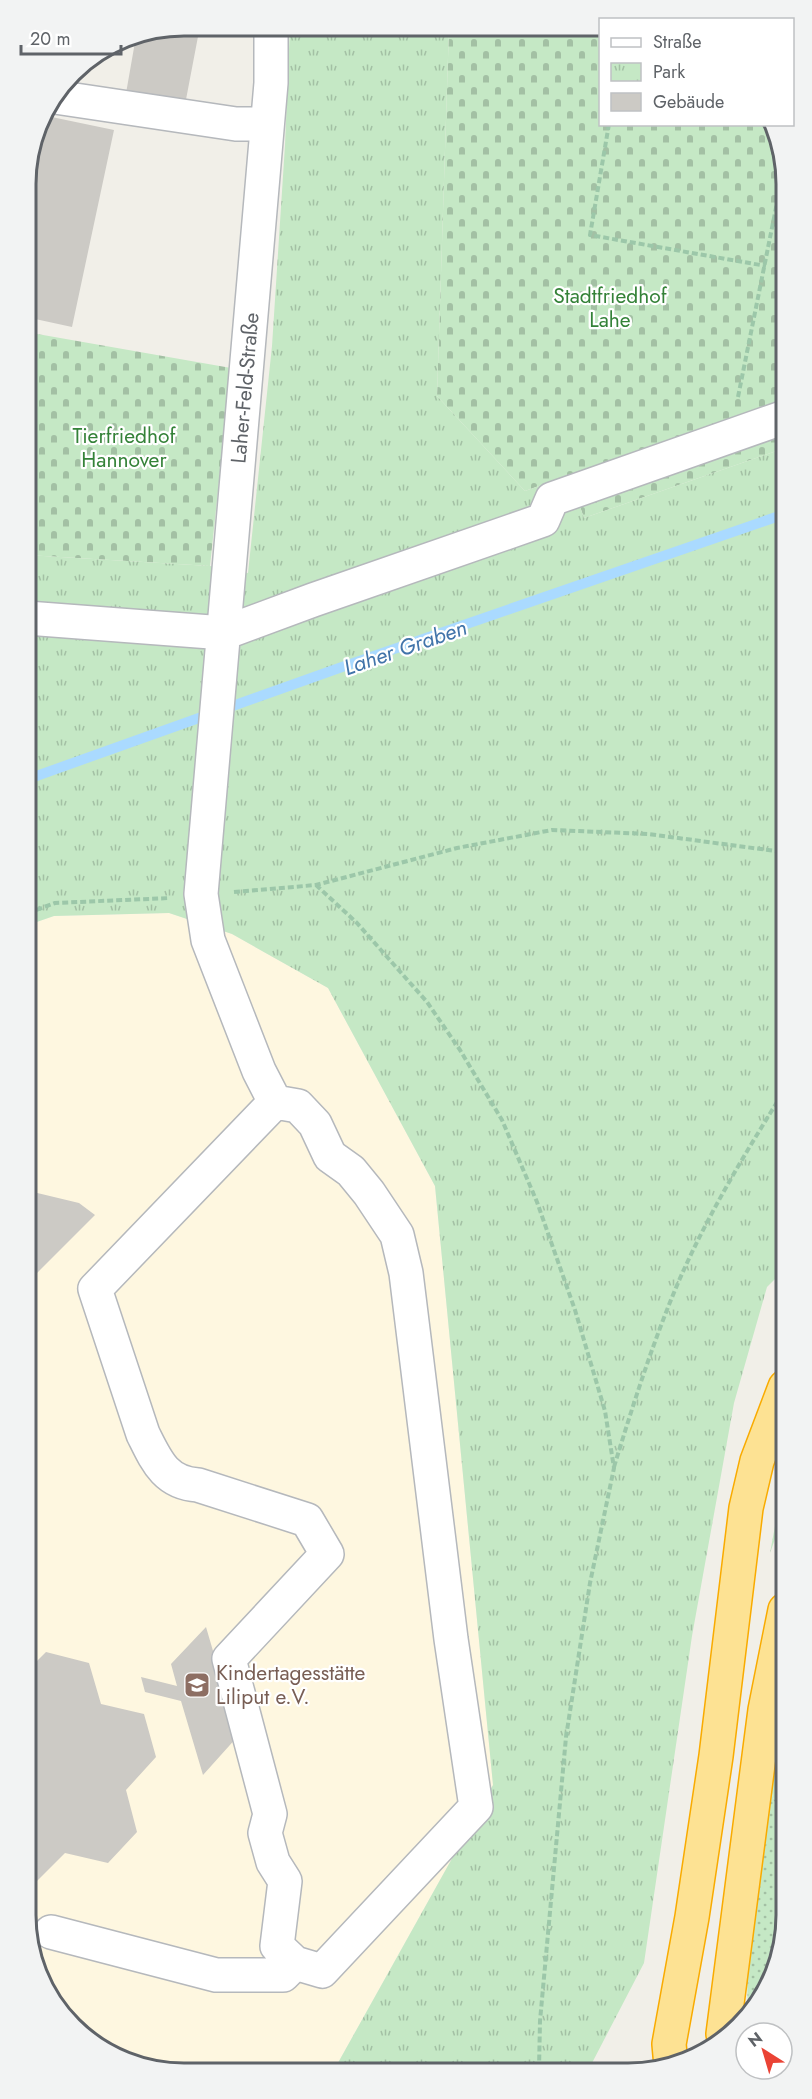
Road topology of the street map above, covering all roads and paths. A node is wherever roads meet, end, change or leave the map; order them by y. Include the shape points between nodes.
1 (271, 36) edge
2 (64, 98) edge
3 (267, 124) junction
4 (609, 126) edge
5 (776, 209) edge
6 (765, 266) junction
7 (776, 420) edge
8 (730, 435) junction
9 (36, 619) edge
10 (224, 633) junction
11 (776, 851) edge
12 (316, 885) junction
13 (215, 893) junction
14 (36, 910) edge
15 (275, 1102) junction
16 (776, 1104) edge
17 (776, 1411) edge
18 (614, 1468) junction
19 (776, 1655) edge
20 (51, 1932) dead end
21 (295, 1963) junction
22 (726, 2026) edge
23 (664, 2058) edge
24 (539, 2063) edge

1 - 3 street, Laher-Feld-Straße
2 - 3 street via 236,124
3 - 10 street, Laher-Feld-Straße
4 - 6 path via 590,235
5 - 6 path
6 - 8 path
7 - 8 street
8 - 10 street via 552,499 543,520
9 - 10 street
10 - 13 street, Laher-Feld-Straße via 213,749
11 - 12 path via 648,834 552,830 457,849
12 - 13 path
12 - 18 path via 357,923 427,1002 502,1120 537,1202 575,1310 605,1411
13 - 14 path via 54,903
13 - 15 street, Laher-Feld-Straße via 208,940
15 - 21 street via 298,1106 315,1124 330,1156 351,1171 397,1235 406,1273 476,1807 322,1971
15 - 21 street via 95,1289 144,1434 168,1474 185,1484 307,1520 327,1554 229,1659 270,1814 265,1833 273,1862 285,1881 277,1946
16 - 18 path via 742,1158 675,1290
17 - 23 highway via 757,1461 746,1508 716,1756 692,1917
18 - 24 path via 590,1583 566,1737
19 - 22 highway via 765,1710
20 - 21 street via 216,1975 282,1975

